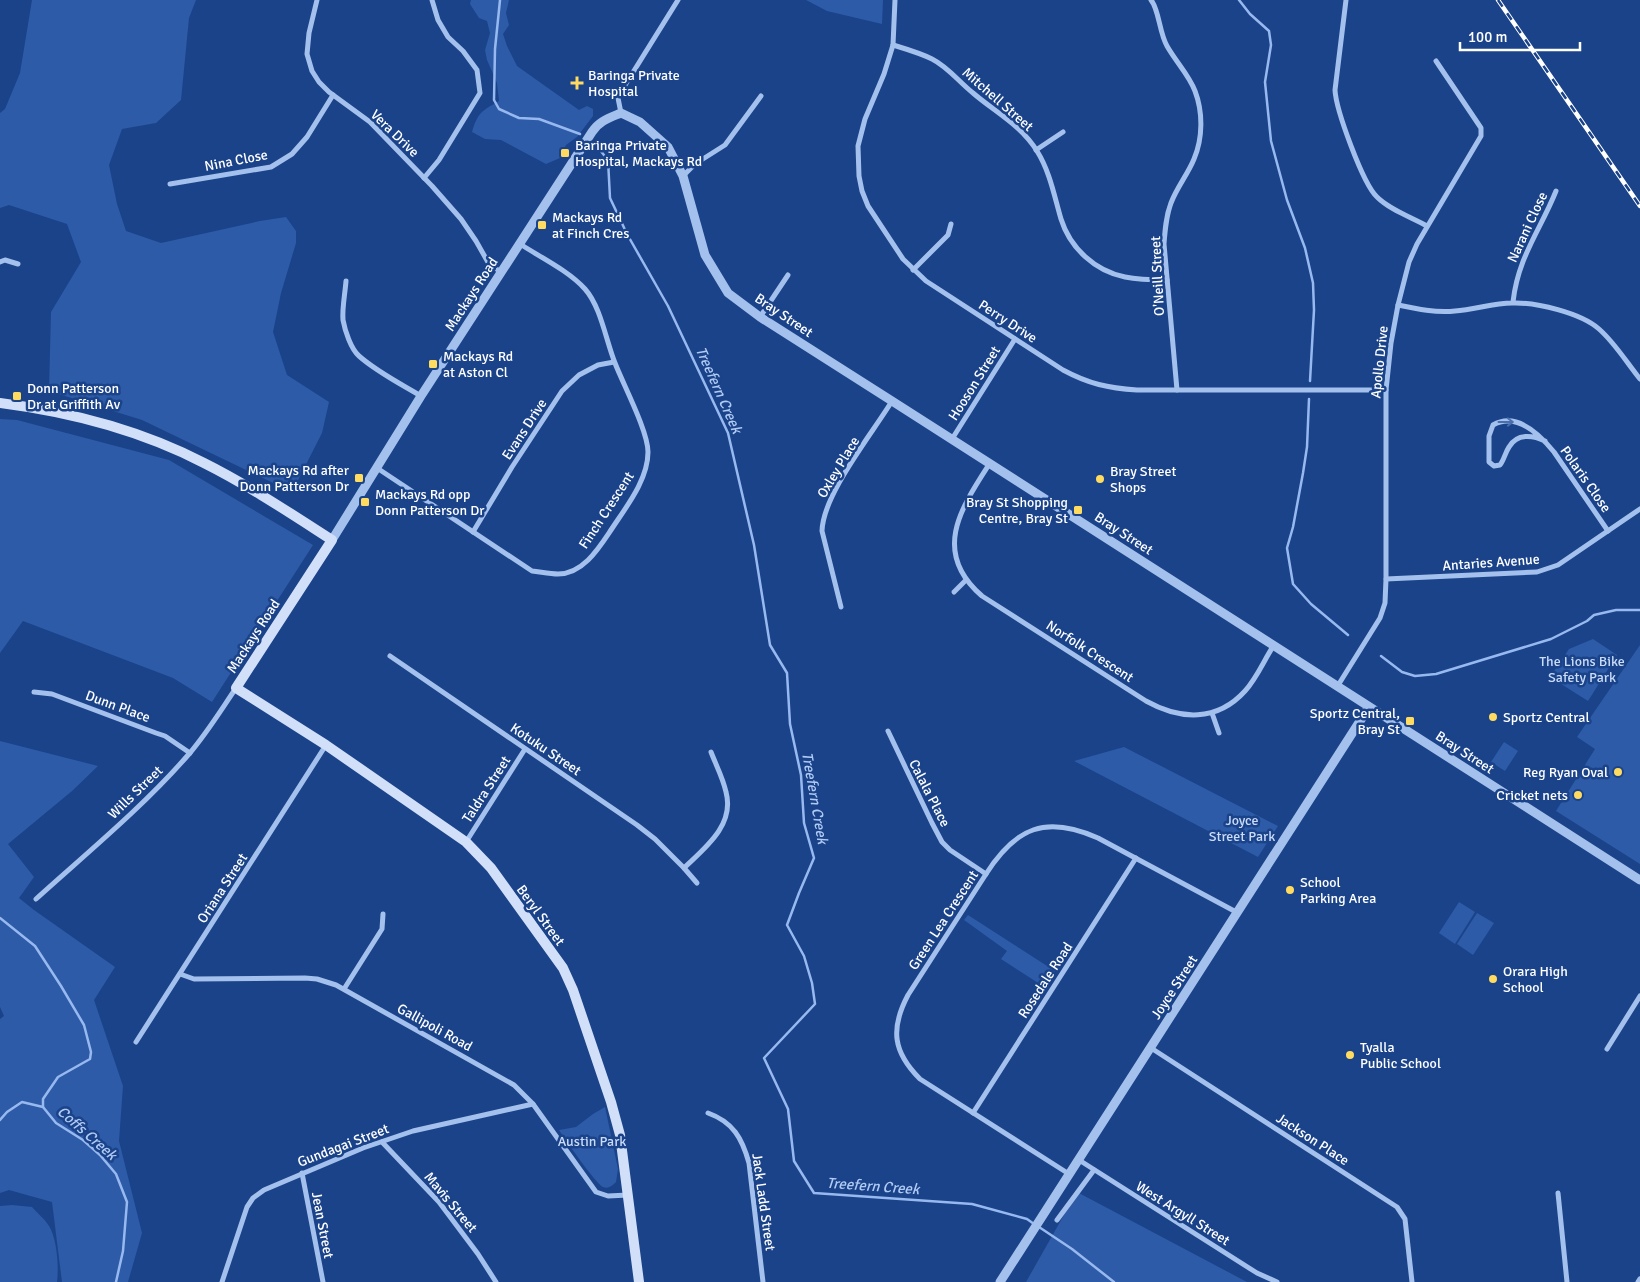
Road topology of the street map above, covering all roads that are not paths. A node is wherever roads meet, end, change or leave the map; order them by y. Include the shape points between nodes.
1 (317, 0) edge
2 (432, 0) edge
3 (678, 0) edge
4 (895, 0) edge
5 (1150, 0) edge
6 (1346, 0) edge
7 (893, 44) junction
8 (1436, 61) dead end
9 (333, 95) junction
10 (761, 96) dead end
11 (621, 114) junction
12 (1063, 132) dead end
13 (1036, 150) junction
14 (683, 176) junction
15 (424, 178) junction
16 (170, 184) dead end
17 (1556, 191) dead end
18 (951, 224) dead end
19 (1427, 226) junction
20 (520, 244) junction
21 (0, 262) edge
22 (18, 264) dead end
23 (913, 270) junction
24 (501, 272) junction
25 (788, 275) dead end
26 (1167, 280) junction
27 (346, 281) dead end
28 (1513, 302) junction
29 (1398, 305) junction
30 (760, 317) junction
31 (1015, 339) junction
32 (614, 362) junction
33 (1640, 380) edge
34 (1177, 390) junction
35 (1386, 390) junction
36 (421, 396) junction
37 (892, 401) junction
38 (0, 403) edge
39 (952, 439) junction
40 (1545, 441) junction
41 (990, 463) junction
42 (377, 468) junction
43 (1640, 509) edge
44 (1608, 531) junction
45 (473, 532) junction
46 (332, 540) junction
47 (1386, 579) junction
48 (966, 580) junction
49 (954, 592) dead end
50 (841, 608) dead end
51 (1274, 645) junction
52 (390, 656) dead end
53 (1337, 687) junction
54 (236, 688) junction
55 (34, 692) dead end
56 (1369, 707) junction
57 (1212, 712) junction
58 (888, 731) dead end
59 (1219, 733) dead end
60 (326, 746) junction
61 (525, 749) junction
62 (711, 752) dead end
63 (190, 753) junction
64 (466, 842) junction
65 (1136, 858) junction
66 (684, 868) junction
67 (986, 874) junction
68 (1640, 880) edge
69 (696, 882) dead end
70 (36, 899) dead end
71 (1238, 912) junction
72 (383, 914) dead end
73 (180, 974) junction
74 (344, 989) junction
75 (1640, 996) edge
76 (136, 1042) dead end
77 (1151, 1048) junction
78 (1606, 1049) dead end
79 (533, 1104) junction
80 (708, 1113) dead end
81 (973, 1113) junction
82 (382, 1142) junction
83 (1079, 1160) junction
84 (1094, 1170) junction
85 (302, 1173) junction
86 (1069, 1174) junction
87 (1558, 1193) dead end
88 (628, 1195) junction
89 (1057, 1220) dead end
90 (222, 1282) edge
91 (323, 1282) edge
92 (496, 1282) edge
93 (639, 1282) edge
94 (763, 1282) edge
95 (1000, 1282) edge
96 (1276, 1282) edge
97 (1412, 1282) edge
98 (1567, 1282) edge

1 - 9 street, Vera Drive via 307,54 312,71
2 - 15 street via 448,37 464,51 477,70 480,94 450,144
3 - 11 street via 618,98
4 - 7 street, Perry Drive
5 - 26 street, O'Neill Street via 1166,44 1196,93 1200,120 1194,159 1168,214 1164,244
6 - 19 street via 1335,90 1340,114 1365,182 1372,192
7 - 13 street, Mitchell Street via 944,67 1018,128
7 - 23 street, Perry Drive via 860,132 857,160 868,206
8 - 19 street, Apollo Drive via 1482,131
9 - 15 street, Vera Drive via 370,122
9 - 16 street, Nina Close via 307,137 292,154 271,166
10 - 14 street via 725,145 694,164
11 - 14 street, Bray Street via 640,122 668,147
11 - 20 street, Mackays Road via 596,126
12 - 13 street
13 - 26 street, Mitchell Street via 1050,178 1066,232 1084,256 1103,269 1124,277
14 - 30 street, Bray Street via 705,255 728,293
15 - 24 street, Vera Drive via 462,219 488,264
17 - 28 street, Narani Close via 1521,263
18 - 23 street via 948,235
19 - 29 street, Apollo Drive via 1409,262
20 - 24 street, Mackays Road
20 - 32 street, Finch Crescent via 586,290 600,318
21 - 22 street via 5,260
23 - 31 street, Perry Drive via 941,292
24 - 36 street, Mackays Road
25 - 30 street
26 - 34 street, O'Neill Street
27 - 36 street via 344,321 357,355
28 - 29 street via 1444,312
28 - 33 street via 1568,313 1589,322 1608,338
29 - 35 street, Apollo Drive
30 - 37 street, Bray Street
31 - 34 street, Perry Drive via 1063,370 1098,386
31 - 39 street, Hooson Street
32 - 45 street, Evans Drive via 598,365 579,375 562,391
32 - 45 street, Finch Crescent via 648,451 642,478 599,549 581,567 560,574 532,571
34 - 35 street, Perry Drive
35 - 47 street, Apollo Drive
36 - 42 street, Mackays Road
37 - 39 street, Bray Street
37 - 50 street, Oxley Place via 849,468 822,522
38 - 46 main road via 99,422 169,446 237,480
39 - 41 street, Bray Street
40 -> 40 street, Polaris Close via 1535,437 1518,438 1510,444 1500,465 1494,466 1489,462 1490,432 1497,422 1521,424 1534,430
40 - 44 street, Polaris Close
41 - 48 street, Norfolk Crescent via 957,521 955,547 960,570
41 - 51 street, Bray Street
42 - 45 street, Finch Crescent
42 - 46 street, Mackays Road
43 - 44 street, Antaries Avenue
44 - 47 street, Antaries Avenue via 1558,565 1537,572
46 - 54 main road, Mackays Road
47 - 53 street, Apollo Drive via 1385,602 1380,618
48 - 49 street
48 - 57 street, Norfolk Crescent via 982,596 1158,707 1182,715
51 - 53 street, Bray Street
51 - 57 street, Norfolk Crescent via 1245,690
52 - 61 street, Kotuku Street
53 - 56 street, Bray Street
54 - 60 main road, Beryl Street
54 - 63 street, Wills Street
55 - 63 street, Dunn Place via 52,694 156,732
56 - 68 street, Bray Street
56 - 71 street, Joyce Street
57 - 59 street
58 - 67 street, Calala Place via 942,842
60 - 64 main road, Beryl Street
60 - 73 street, Oriana Street
61 - 64 street, Taldra Street
61 - 66 street, Kotuku Street via 637,825
62 - 66 street via 727,794 727,812 720,830
63 - 70 street, Wills Street via 150,795
64 - 88 main road, Beryl Street via 491,868 568,976 618,1127
65 - 67 street, Green Lea Crescent via 1080,830 1059,826 1040,828 1010,843
65 - 71 street, Green Lea Crescent
65 - 81 street, Rosedale Road
66 - 69 street, Kotuku Street
67 - 81 street, Green Lea Crescent via 908,995 896,1024 900,1054 909,1068 920,1079
71 - 77 street, Joyce Street
72 - 74 street via 382,929
73 - 74 street, Gallipoli Road via 194,978 305,978
73 - 76 street, Oriana Street
74 - 79 street, Gallipoli Road via 505,1080
75 - 78 street
77 - 83 street, Joyce Street
77 - 97 street, Jackson Place via 1397,1207 1405,1219
79 - 82 street, Gundagai Street
79 - 88 street, Gallipoli Road via 596,1192 608,1196
80 - 94 street, Jack Ladd Street via 722,1118 744,1146 749,1163
81 - 86 street, Green Lea Crescent
82 - 85 street, Gundagai Street
82 - 92 street, Mavis Street via 439,1202
83 - 84 street, West Argyll Street
83 - 86 street, Joyce Street
84 - 89 street
84 - 96 street, West Argyll Street
85 - 90 street, Gundagai Street via 253,1198 247,1207
85 - 91 street, Jean Street
86 - 95 street, Joyce Street
87 - 98 street
88 - 93 main road, Beryl Street

